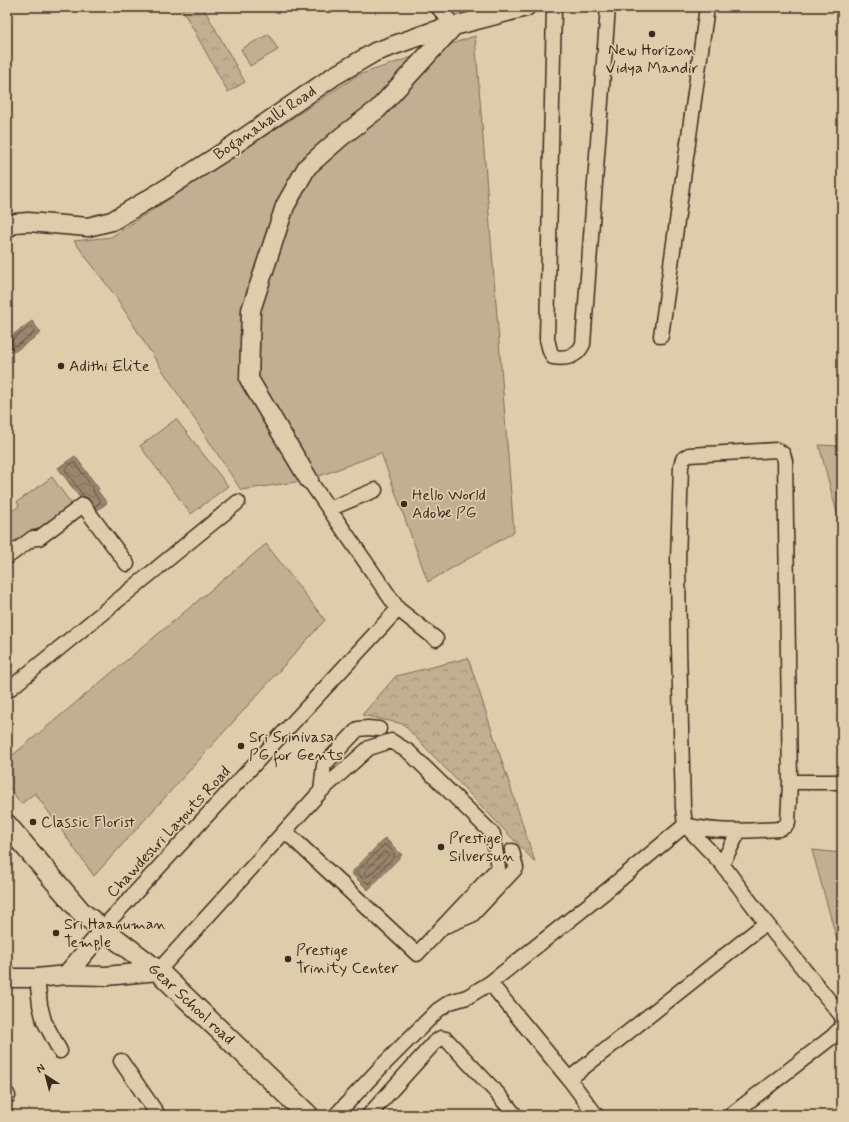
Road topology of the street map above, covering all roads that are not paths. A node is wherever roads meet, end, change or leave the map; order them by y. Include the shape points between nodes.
1 (438, 7) edge
2 (526, 7) edge
3 (554, 7) edge
4 (608, 7) edge
5 (707, 7) edge
6 (454, 26) junction
7 (9, 222) edge
8 (661, 336) dead end
9 (309, 480) joint
10 (375, 490) dead end
11 (238, 502) dead end
12 (329, 509) junction
13 (7, 557) edge
14 (127, 564) dead end
15 (398, 609) junction
16 (436, 639) dead end
17 (7, 691) edge
18 (379, 729) dead end
19 (790, 782) junction
20 (842, 782) edge
21 (322, 791) junction
22 (7, 825) edge
23 (685, 825) junction
24 (285, 831) junction
25 (739, 831) junction
26 (512, 851) dead end
27 (722, 864) junction
28 (766, 923) junction
29 (444, 926) junction
30 (104, 930) junction
31 (158, 970) junction
32 (66, 975) junction
33 (7, 978) edge
34 (38, 978) junction
35 (490, 983) junction
36 (842, 1018) edge
37 (842, 1025) edge
38 (60, 1051) dead end
39 (121, 1061) dead end
40 (569, 1079) junction
41 (158, 1115) edge
42 (308, 1115) edge
43 (336, 1115) edge
44 (369, 1115) edge
45 (515, 1115) edge
46 (596, 1115) edge
47 (731, 1115) edge

1 - 6 street
2 - 6 street, Boganahalli Road
3 - 4 street via 547,339 553,357 561,358 579,352 583,344
5 - 8 street
6 - 7 street, Boganahalli Road via 375,52 334,76 177,182 112,221 88,227
6 - 9 street via 378,109 307,167 285,206 251,310 249,379
9 - 12 street
10 - 12 street
11 - 17 street
12 - 15 street
13 - 14 street via 33,538 39,538 83,505
15 - 16 street
15 - 30 street, Chawdeshri Layouts Road via 111,919
18 - 21 street via 358,729 324,764
19 - 20 street
19 - 23 street via 785,461 777,450 689,455 683,459 681,466 678,560
19 - 25 street via 788,822 785,826 779,829
21 - 24 street
21 - 29 street via 369,748 390,741 409,752 493,834 498,868
22 - 30 main road, Gear School road via 82,913
23 - 25 street via 705,830
23 - 27 street
23 - 35 street
24 - 29 street via 417,954
24 - 31 street
25 - 27 street
26 - 29 street via 516,868 472,915
27 - 28 street
28 - 36 street
28 - 40 street
30 - 31 main road, Gear School road
30 - 32 street
31 - 32 street via 106,976
31 - 42 main road, Gear School road
32 - 34 street
33 - 34 street
34 - 38 street via 44,1021
35 - 40 street
35 - 43 street via 438,1010
37 - 47 street via 835,1035
39 - 41 street
40 - 46 street
44 - 45 street via 441,1038 446,1039

